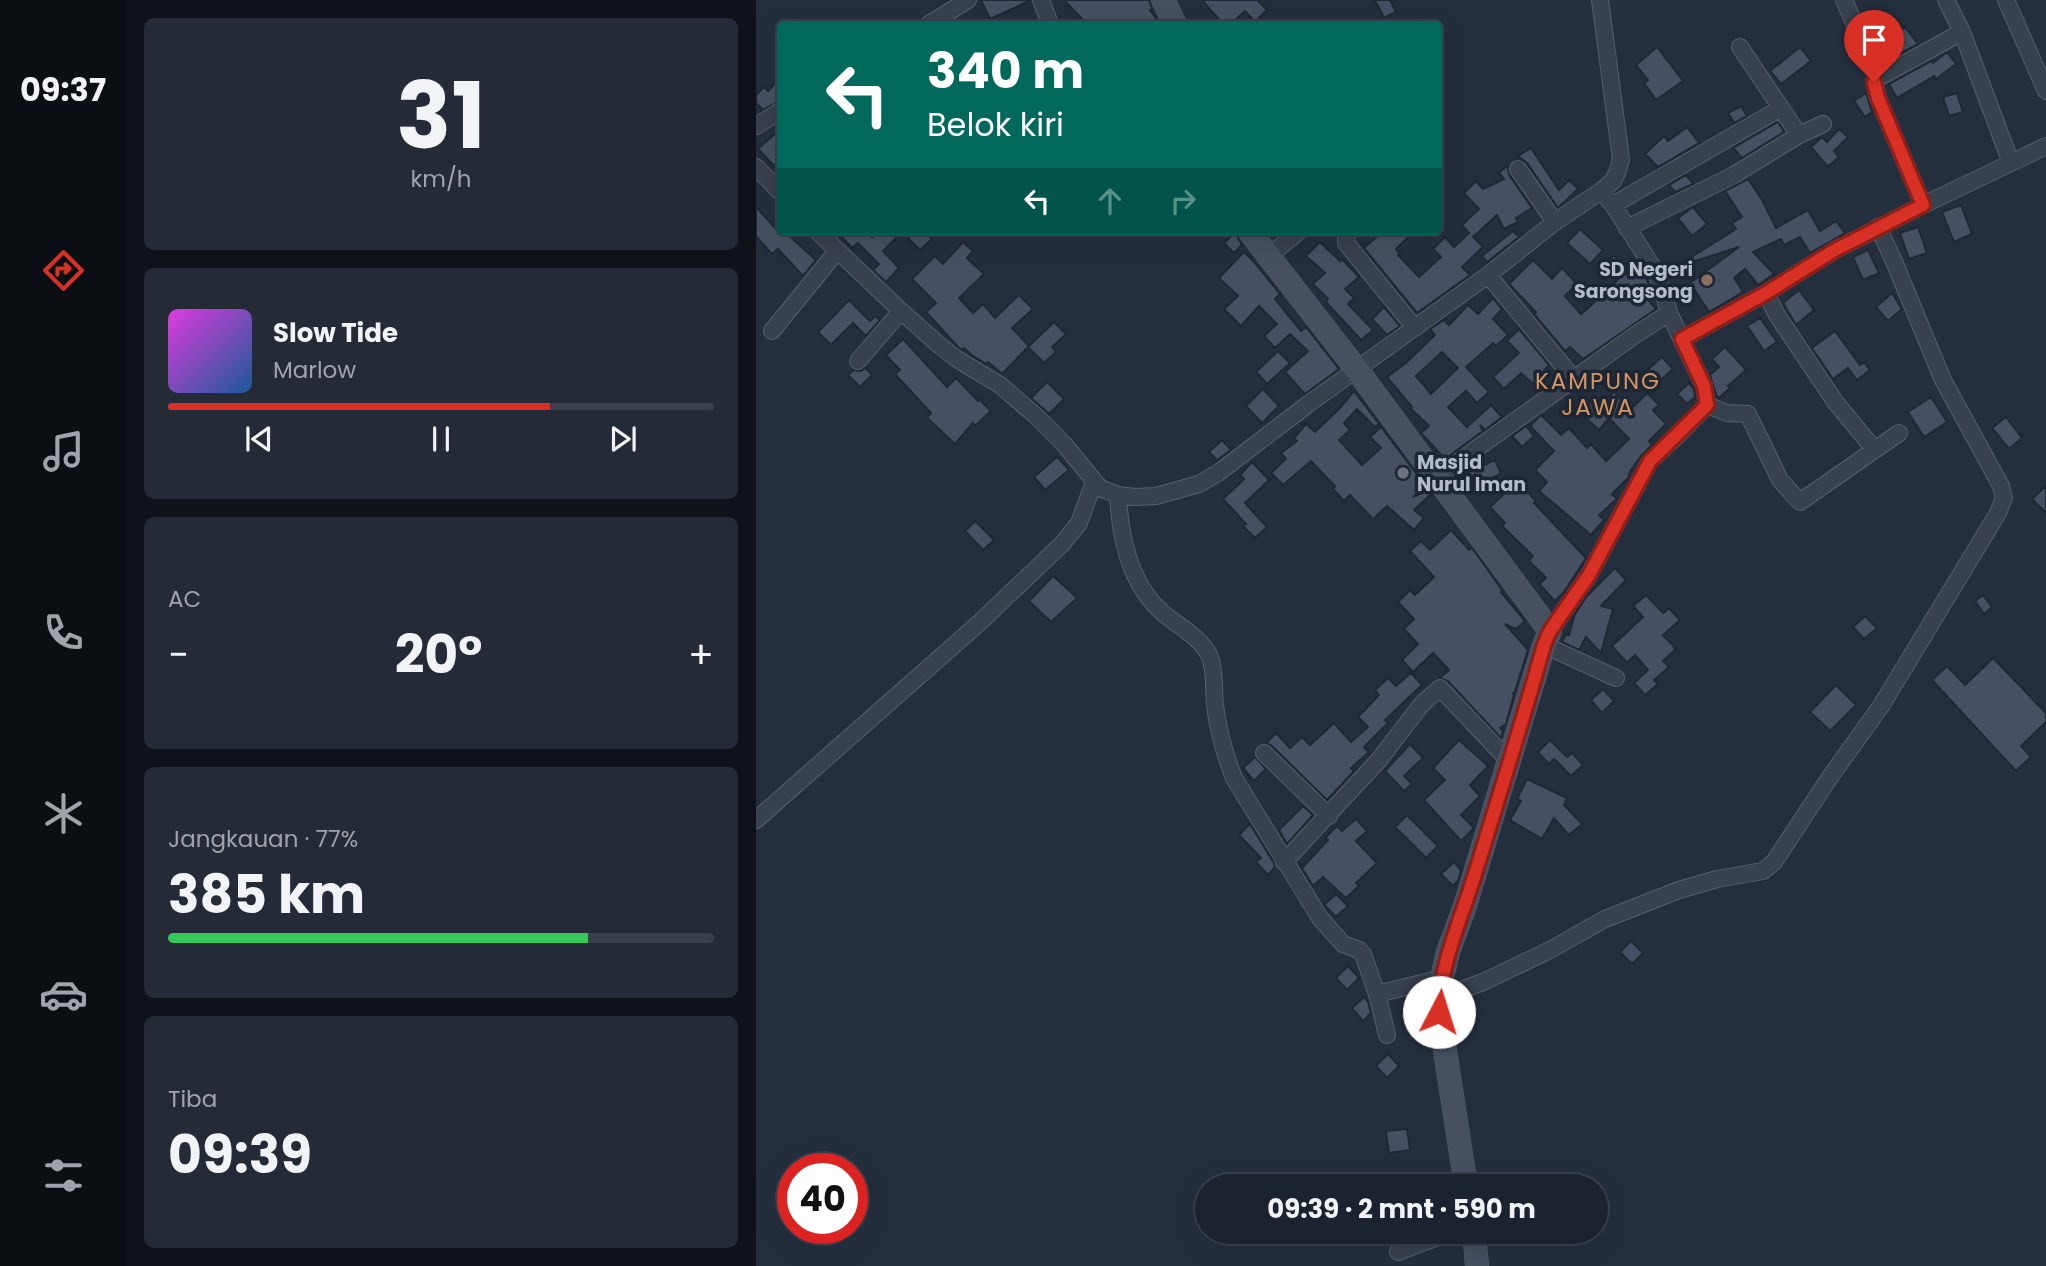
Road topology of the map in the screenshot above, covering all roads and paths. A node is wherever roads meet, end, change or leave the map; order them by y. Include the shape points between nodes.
1 (968, 0) edge
2 (1041, 0) edge
3 (1163, 0) edge
4 (1600, 0) edge
5 (1844, 0) edge
6 (1946, 0) edge
7 (2006, 0) edge
8 (934, 21) edge
9 (1049, 21) edge
10 (1174, 21) edge
11 (1962, 32) junction
12 (1740, 47) dead end
13 (1878, 78) junction
14 (2046, 91) edge
15 (1781, 108) junction
16 (777, 113) edge
17 (1823, 124) dead end
18 (756, 126) edge
19 (1799, 135) junction
20 (2046, 146) edge
21 (2011, 163) junction
22 (756, 167) edge
23 (1518, 169) dead end
24 (777, 189) edge
25 (1601, 191) junction
26 (1613, 205) junction
27 (1923, 205) junction
28 (1555, 222) junction
29 (1878, 227) junction
30 (1627, 228) junction
31 (821, 235) edge
32 (1252, 235) edge
33 (1294, 235) edge
34 (1347, 235) edge
35 (837, 251) junction
36 (1269, 256) junction
37 (1488, 275) junction
38 (1766, 293) junction
39 (901, 311) junction
40 (1669, 313) junction
41 (1415, 328) junction
42 (772, 331) dead end
43 (1682, 339) junction
44 (858, 361) dead end
45 (1357, 370) junction
46 (1574, 379) junction
47 (1707, 405) junction
48 (1899, 433) dead end
49 (1875, 450) junction
50 (1437, 477) junction
51 (1105, 489) junction
52 (1547, 638) junction
53 (1616, 678) dead end
54 (1264, 753) dead end
55 (1510, 762) junction
56 (1329, 816) junction
57 (756, 821) edge
58 (1284, 862) junction
59 (1441, 988) junction
60 (1377, 994) junction
61 (1387, 1035) dead end
62 (1464, 1174) edge
63 (1419, 1244) edge
64 (1475, 1244) edge
65 (1398, 1252) dead end
66 (1476, 1266) edge

1 - 8 street
2 - 9 street
3 - 10 street
4 - 25 street via 1621,159 1618,173
5 - 13 street
6 - 11 street
7 - 14 street
11 - 13 street
11 - 21 street
12 - 15 street
13 - 27 street via 1874,82 1878,98
15 - 19 street
15 - 26 street
16 - 18 street
17 - 19 street
19 - 30 street via 1734,175
20 - 21 street
21 - 27 street
22 - 24 street
23 - 28 street
25 - 26 street
25 - 28 street
26 - 30 street
27 - 29 street
28 - 37 street
29 - 38 street
29 - 59 street via 1942,380 2001,486 2004,498 1998,513 1881,706 1774,862 1763,871 1679,890 1605,919 1483,982
30 - 40 street via 1654,269
31 - 35 street
32 - 36 street
33 - 36 street
34 - 41 street via 1346,243
35 - 39 street
35 - 42 street
36 - 45 street
37 - 41 street
37 - 46 street
38 - 43 street
38 - 49 street via 1836,403
39 - 44 street
39 - 51 street via 957,359 1000,385
40 - 43 street
40 - 46 street
41 - 45 street
43 - 47 street via 1704,386
45 - 50 street
45 - 51 street via 1199,484 1135,497
46 - 50 street
47 - 49 street via 1727,413 1748,414 1780,480 1801,502
47 - 52 street via 1650,461 1589,575
48 - 49 street
50 - 52 street
51 - 57 street via 1062,544 978,624
51 - 58 street via 1146,595 1209,654 1226,756 1234,778
52 - 53 street
52 - 55 street
54 - 56 street
55 - 56 street via 1440,688
55 - 59 street via 1448,951
56 - 58 street
58 - 60 street via 1336,938 1363,954
59 - 60 street
59 - 62 street via 1439,1012
60 - 61 street
63 - 65 street
64 - 66 street

